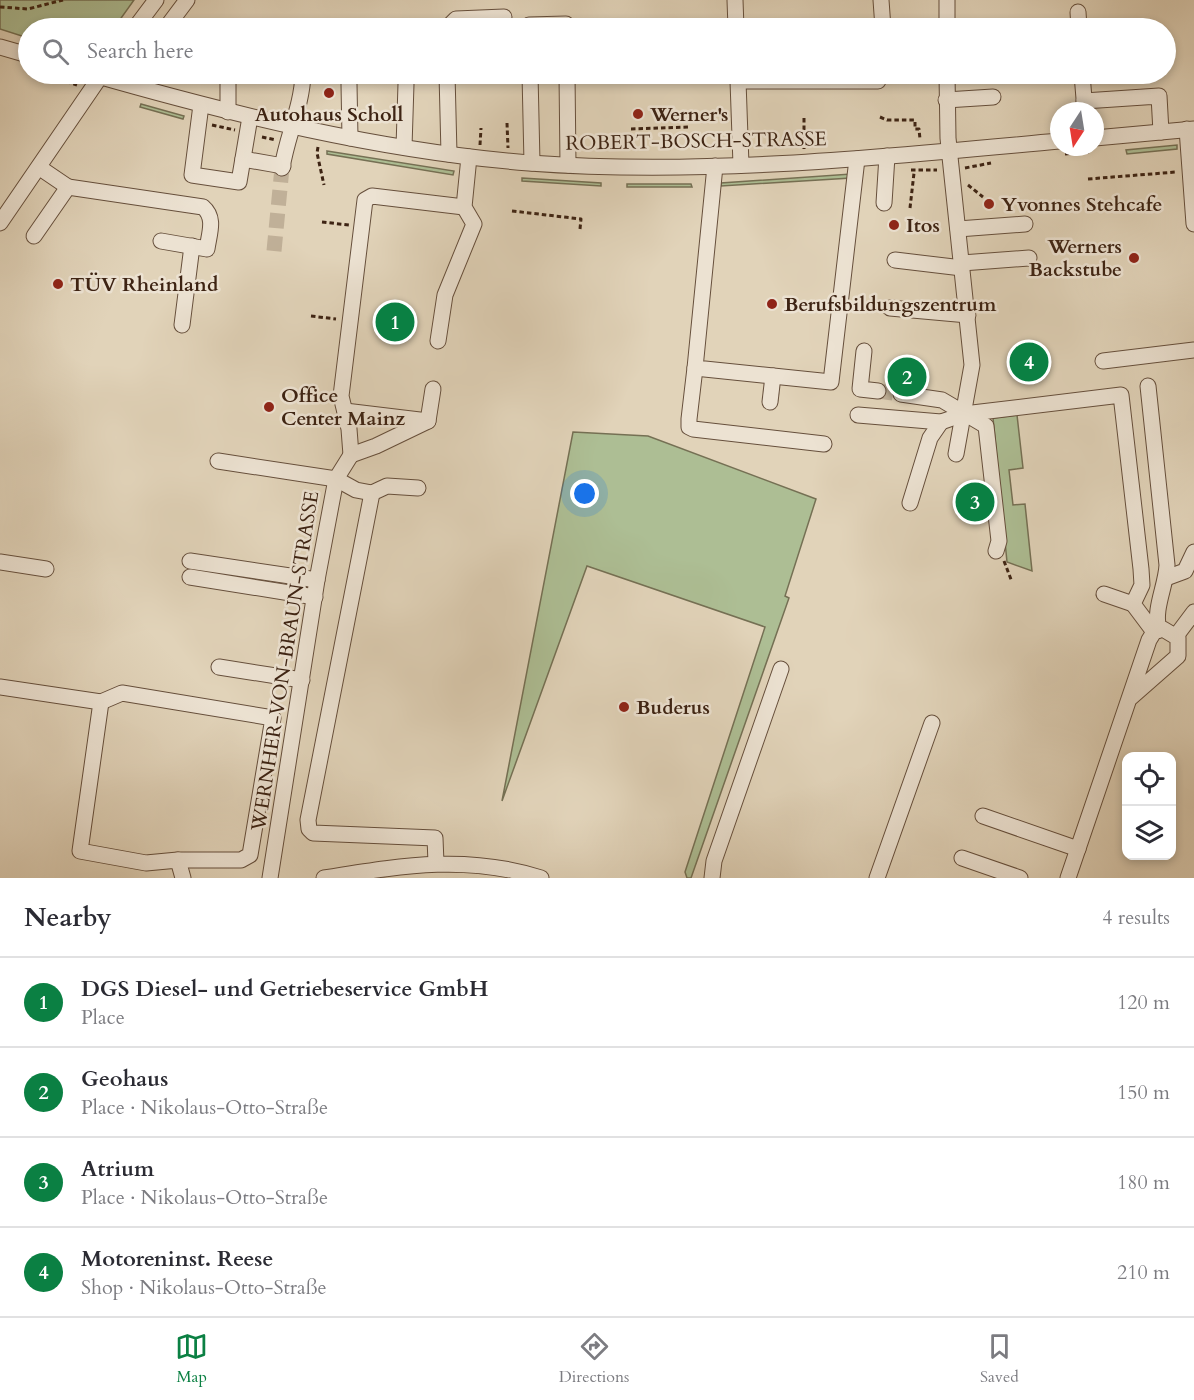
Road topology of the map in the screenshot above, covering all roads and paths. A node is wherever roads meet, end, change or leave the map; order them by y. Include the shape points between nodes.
1 (63, 0) edge
2 (156, 0) edge
3 (186, 0) edge
4 (735, 0) edge
5 (881, 0) edge
6 (947, 0) edge
7 (0, 8) edge
8 (1078, 12) dead end
9 (504, 17) dead end
10 (142, 18) edge
11 (173, 18) edge
12 (480, 18) edge
13 (736, 18) edge
14 (882, 18) edge
15 (947, 18) edge
16 (1079, 18) edge
17 (0, 47) edge
18 (18, 52) edge
19 (92, 84) edge
20 (131, 84) edge
21 (228, 84) edge
22 (301, 84) edge
23 (349, 84) dead end
24 (406, 84) dead end
25 (447, 84) edge
26 (530, 84) edge
27 (567, 84) edge
28 (738, 84) edge
29 (947, 84) edge
30 (1083, 84) edge
31 (993, 97) dead end
32 (946, 100) junction
33 (1084, 102) edge
34 (1104, 103) edge
35 (201, 105) junction
36 (228, 112) junction
37 (250, 117) junction
38 (879, 117) dead end
39 (804, 118) dead end
40 (507, 123) dead end
41 (293, 127) junction
42 (688, 127) dead end
43 (481, 128) dead end
44 (631, 129) dead end
45 (1190, 129) edge
46 (1161, 132) junction
47 (1104, 137) edge
48 (351, 138) junction
49 (920, 141) dead end
50 (1050, 142) edge
51 (318, 147) dead end
52 (404, 147) junction
53 (508, 149) dead end
54 (804, 151) dead end
55 (950, 151) junction
56 (475, 152) junction
57 (448, 154) junction
58 (887, 156) junction
59 (243, 159) junction
60 (857, 159) junction
61 (532, 163) junction
62 (988, 164) dead end
63 (568, 165) junction
64 (741, 165) junction
65 (715, 166) junction
66 (974, 167) dead end
67 (40, 168) junction
68 (932, 170) dead end
69 (1190, 171) junction
70 (1088, 179) dead end
71 (324, 185) dead end
72 (968, 185) dead end
73 (69, 187) junction
74 (983, 197) dead end
75 (884, 202) dead end
76 (464, 207) junction
77 (910, 208) dead end
78 (512, 210) dead end
79 (321, 222) dead end
80 (0, 223) edge
81 (1025, 224) dead end
82 (1194, 224) edge
83 (360, 226) junction
84 (580, 229) dead end
85 (958, 229) junction
86 (34, 236) dead end
87 (161, 241) dead end
88 (192, 246) junction
89 (1029, 258) dead end
90 (895, 260) dead end
91 (962, 265) junction
92 (890, 308) dead end
93 (968, 315) junction
94 (311, 316) dead end
95 (350, 321) junction
96 (182, 325) dead end
97 (438, 341) dead end
98 (1194, 350) edge
99 (864, 351) dead end
100 (1103, 361) dead end
101 (695, 368) junction
102 (773, 376) junction
103 (1148, 386) dead end
104 (433, 389) dead end
105 (878, 391) tunnel mouth
106 (901, 394) tunnel mouth
107 (770, 402) dead end
108 (345, 411) junction
109 (964, 414) junction
110 (858, 415) dead end
111 (428, 421) junction
112 (941, 422) junction
113 (824, 444) dead end
114 (956, 454) dead end
115 (351, 455) junction
116 (218, 460) dead end
117 (336, 479) junction
118 (418, 488) dead end
119 (372, 493) junction
120 (910, 504) dead end
121 (996, 551) joint
122 (1194, 552) edge
123 (0, 562) edge
124 (46, 570) dead end
125 (1166, 578) junction
126 (317, 580) junction
127 (1012, 582) dead end
128 (1104, 594) dead end
129 (315, 597) junction
130 (1133, 604) junction
131 (1194, 612) edge
132 (1157, 631) junction
133 (1176, 636) junction
134 (219, 667) dead end
135 (781, 669) dead end
136 (302, 680) junction
137 (0, 687) edge
138 (1129, 699) junction
139 (101, 702) junction
140 (932, 723) dead end
141 (983, 816) dead end
142 (1077, 849) junction
143 (962, 858) dead end
144 (178, 860) junction
145 (436, 862) junction
146 (418, 871) edge
147 (183, 878) edge
148 (270, 878) edge
149 (324, 878) edge
150 (541, 878) edge
151 (712, 878) edge
152 (877, 878) edge
153 (1020, 878) edge
154 (1068, 878) edge

1 - 7 path via 28,9
2 - 10 street
3 - 11 street
4 - 13 street
5 - 14 street
6 - 15 street
8 - 16 street
9 - 12 street
17 - 18 street
19 - 67 street
20 - 35 street, ROBERT-BOSCH-STRASSE
21 - 36 street
22 - 41 street
23 - 48 street
24 - 52 street
25 - 57 street
26 - 61 street
27 - 63 street
28 - 64 street
29 - 32 street
30 - 33 street
31 - 32 street
32 - 55 street
34 - 46 street via 1159,96
35 - 36 street, ROBERT-BOSCH-STRASSE
35 - 59 street via 192,175 239,182
36 - 37 street, ROBERT-BOSCH-STRASSE
37 - 41 street, ROBERT-BOSCH-STRASSE
37 - 59 street
38 - 49 path via 915,120
39 - 54 path
40 - 53 path
41 - 48 street, ROBERT-BOSCH-STRASSE
41 - 59 street via 283,167
42 - 44 path
43 - 56 path
45 - 46 street
45 - 69 street
46 - 47 street
48 - 52 street, ROBERT-BOSCH-STRASSE
50 - 55 street, ROBERT-BOSCH-STRASSE
51 - 71 path
52 - 57 street, ROBERT-BOSCH-STRASSE
55 - 58 street, ROBERT-BOSCH-STRASSE
55 - 85 street
56 - 57 street, ROBERT-BOSCH-STRASSE
56 - 61 street, ROBERT-BOSCH-STRASSE
56 - 76 street
58 - 60 street, ROBERT-BOSCH-STRASSE
58 - 75 street
60 - 64 street, ROBERT-BOSCH-STRASSE
60 - 102 street via 831,382
61 - 63 street, ROBERT-BOSCH-STRASSE
62 - 66 path
63 - 65 street, ROBERT-BOSCH-STRASSE
64 - 65 street, ROBERT-BOSCH-STRASSE
65 - 101 street
67 - 73 street
67 - 80 street
68 - 77 path via 917,172
69 - 70 path
69 - 82 street
72 - 74 path
73 - 86 street
73 - 88 street via 203,207 211,220 207,249
76 - 83 street via 372,196 363,204
76 - 97 street via 474,225 445,295
78 - 84 path via 581,219
79 - 83 path
81 - 85 street
83 - 95 street
85 - 91 street
87 - 88 street
88 - 96 street
89 - 91 street
90 - 91 street
91 - 93 street
92 - 93 street
93 - 109 street via 972,365
94 - 95 path
95 - 108 street via 341,396
98 - 100 street
99 - 105 street via 860,389
101 - 102 street
101 - 113 street via 689,427
102 - 107 street
103 - 125 street
104 - 111 street
106 - 109 street via 942,400
108 - 111 street
108 - 115 street
109 - 112 street
109 - 114 street
109 - 121 street via 986,426 999,541
109 - 130 street via 1120,395 1141,568 1142,585
110 - 112 street
111 - 115 street
112 - 120 street via 930,438
115 - 117 street, WERNHER-VON-BRAUN-STRASSE
116 - 117 street
117 - 119 street via 356,490
117 - 126 street, WERNHER-VON-BRAUN-STRASSE
118 - 119 street via 387,486
119 - 145 street via 309,829 313,833 435,838
121 - 127 path via 1008,565
122 - 125 street via 1185,571
123 - 124 street
125 - 132 street via 1156,616
126 - 129 street, WERNHER-VON-BRAUN-STRASSE
126 - 129 street via 190,569
128 - 130 street
129 - 136 street, WERNHER-VON-BRAUN-STRASSE
130 - 132 street
131 - 133 street
132 - 133 street via 1163,629
132 - 138 street
133 - 138 street via 1178,656
134 - 136 street
135 - 151 street via 714,861
136 - 148 street, WERNHER-VON-BRAUN-STRASSE
137 - 139 street
138 - 142 street
139 - 144 street via 80,851 146,863
139 - 144 street via 122,693 273,718 250,855 241,860
140 - 152 street
141 - 142 street
142 - 154 street
143 - 153 street
144 - 147 street
145 - 146 street
145 - 150 street via 497,866
146 - 149 street

